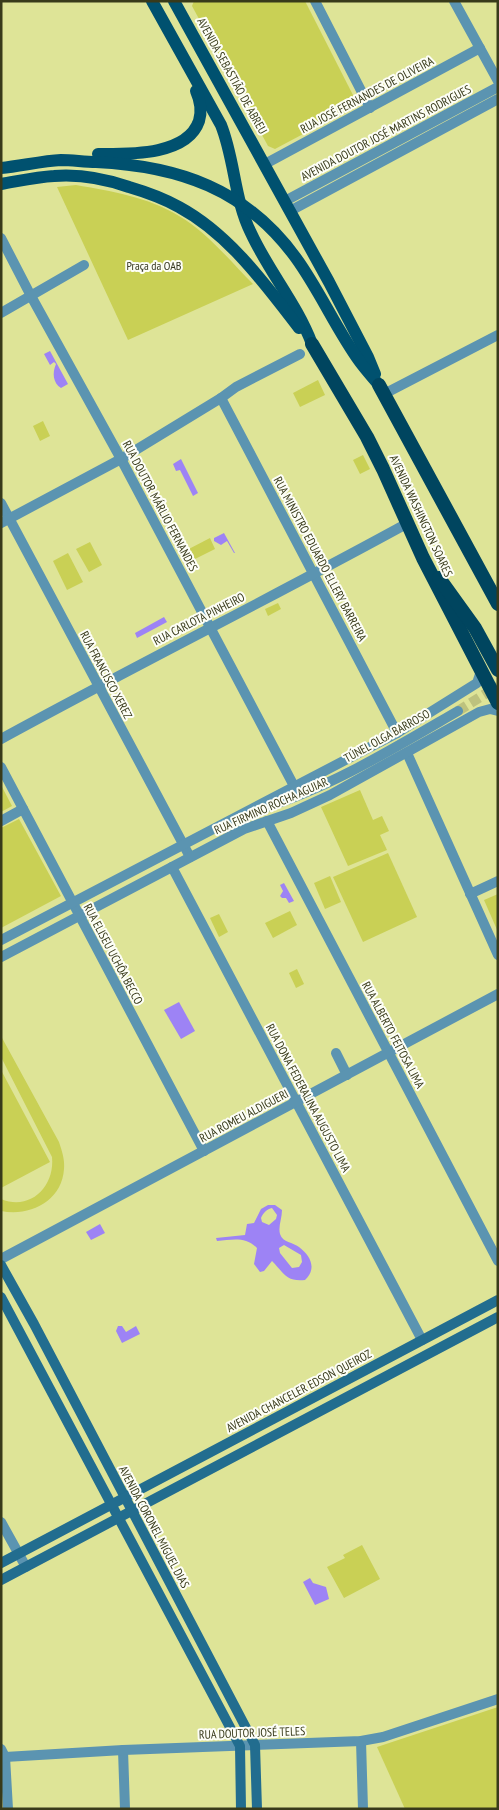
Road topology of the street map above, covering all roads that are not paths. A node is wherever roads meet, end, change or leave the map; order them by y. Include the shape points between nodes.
1 (152, 1) edge
2 (315, 1) edge
3 (454, 1) edge
4 (176, 2) edge
5 (480, 48) junction
6 (194, 78) junction
7 (498, 81) edge
8 (498, 87) edge
9 (498, 99) edge
10 (370, 108) junction
11 (61, 160) junction
12 (265, 164) junction
13 (1, 168) edge
14 (1, 184) edge
15 (288, 206) junction
16 (1, 238) edge
17 (84, 265) dead end
18 (31, 296) junction
19 (1, 313) edge
20 (498, 335) edge
21 (312, 344) junction
22 (300, 354) dead end
23 (382, 390) junction
24 (221, 398) junction
25 (122, 459) junction
26 (1, 503) edge
27 (5, 520) edge
28 (408, 523) junction
29 (423, 558) junction
30 (314, 575) junction
31 (498, 604) edge
32 (210, 627) junction
33 (498, 670) edge
34 (481, 671) junction
35 (97, 686) junction
36 (498, 703) edge
37 (458, 710) tunnel mouth
38 (498, 711) edge
39 (397, 732) junction
40 (1, 739) edge
41 (407, 753) junction
42 (1, 767) edge
43 (294, 786) junction
44 (23, 809) junction
45 (243, 814) junction
46 (1, 821) edge
47 (266, 821) junction
48 (184, 845) junction
49 (190, 857) junction
50 (172, 867) junction
51 (498, 881) edge
52 (470, 894) junction
53 (73, 902) junction
54 (79, 916) junction
55 (1, 940) edge
56 (498, 955) edge
57 (1, 957) edge
58 (498, 994) edge
59 (336, 1053) dead end
60 (388, 1053) junction
61 (347, 1075) junction
62 (296, 1102) junction
63 (204, 1151) junction
64 (1, 1259) edge
65 (498, 1261) edge
66 (1, 1265) edge
67 (1, 1296) edge
68 (498, 1300) edge
69 (498, 1317) edge
70 (422, 1340) junction
71 (52, 1359) junction
72 (39, 1366) junction
73 (315, 1397) junction
74 (287, 1429) junction
75 (196, 1460) junction
76 (203, 1474) junction
77 (125, 1498) junction
78 (111, 1505) junction
79 (132, 1511) junction
80 (118, 1518) junction
81 (1, 1522) edge
82 (19, 1554) junction
83 (1, 1562) edge
84 (26, 1567) junction
85 (1, 1580) edge
86 (194, 1629) junction
87 (181, 1636) junction
88 (498, 1699) edge
89 (361, 1741) junction
90 (255, 1745) junction
91 (240, 1746) junction
92 (123, 1750) junction
93 (3, 1755) edge
94 (8, 1809) edge
95 (125, 1809) edge
96 (241, 1809) edge
97 (257, 1809) edge
98 (363, 1809) edge

1 - 6 main road
2 - 10 street
3 - 5 street
4 - 12 main road, AVENIDA SEBASTIÃO DE ABREU
5 - 7 street
5 - 10 street, RUA JOSÉ FERNANDES DE OLIVEIRA
6 - 11 main road via 201,115 195,129 182,142 156,150 76,155
6 - 21 main road, AVENIDA WASHINGTON SOARES via 225,135 239,200 251,233
8 - 15 street, AVENIDA DOUTOR JOSÉ MARTINS RODRIGUES
9 - 15 street, AVENIDA DOUTOR JOSÉ MARTINS RODRIGUES
10 - 12 street, RUA JOSÉ FERNANDES DE OLIVEIRA
11 - 13 main road, AVENIDA WASHINGTON SOARES
11 - 23 main road, AVENIDA WASHINGTON SOARES via 145,166 185,176 231,196 265,223 301,264 360,362
12 - 15 main road, AVENIDA WASHINGTON SOARES
14 - 21 main road, AVENIDA WASHINGTON SOARES via 54,176 91,178 119,184 178,206 203,223 241,258
15 - 23 main road, AVENIDA WASHINGTON SOARES via 368,357
16 - 18 street, RUA DOUTOR MÁRLIO FERNANDES
17 - 18 street
18 - 19 street
18 - 25 street, RUA DOUTOR MÁRLIO FERNANDES
20 - 23 street
21 - 28 highway, AVENIDA WASHINGTON SOARES via 367,437
22 - 24 street
23 - 31 highway, AVENIDA WASHINGTON SOARES
24 - 25 street
24 - 30 street, RUA MINISTRO EDUARDO ELLERY BARREIRA
25 - 27 street
25 - 32 street, RUA DOUTOR MÁRLIO FERNANDES
26 - 27 street, RUA FRANCISCO XEREZ
27 - 35 street, RUA FRANCISCO XEREZ
28 - 29 highway, AVENIDA WASHINGTON SOARES
28 - 30 street, RUA CARLOTA PINHEIRO
29 - 33 highway via 463,609
29 - 34 highway, AVENIDA WASHINGTON SOARES
30 - 32 street, RUA CARLOTA PINHEIRO
30 - 39 street, RUA MINISTRO EDUARDO ELLERY BARREIRA
32 - 35 street, RUA CARLOTA PINHEIRO
32 - 43 street, RUA DOUTOR MÁRLIO FERNANDES
34 - 36 highway, AVENIDA WASHINGTON SOARES
34 - 39 street, RUA FIRMINO ROCHA AGUIAR via 477,683
35 - 40 street, RUA CARLOTA PINHEIRO
35 - 48 street, RUA FRANCISCO XEREZ
37 - 45 street, TÚNEL OLGA BARROSO via 315,789
38 - 41 street, RUA FIRMINO ROCHA AGUIAR via 479,712
39 - 43 street, RUA FIRMINO ROCHA AGUIAR
41 - 47 street, RUA FIRMINO ROCHA AGUIAR via 330,795
41 - 52 street
42 - 44 street, RUA ELISEU UCHÔA BECCO
43 - 45 street, RUA FIRMINO ROCHA AGUIAR
44 - 46 street
44 - 53 street, RUA ELISEU UCHÔA BECCO
45 - 48 street, RUA FIRMINO ROCHA AGUIAR
47 - 49 street, RUA FIRMINO ROCHA AGUIAR
47 - 60 street, RUA ALBERTO FEITOSA LIMA
48 - 49 street, RUA FRANCISCO XEREZ
48 - 53 street, RUA FIRMINO ROCHA AGUIAR
49 - 50 street, RUA FIRMINO ROCHA AGUIAR
50 - 54 street, RUA FIRMINO ROCHA AGUIAR
50 - 62 street, RUA DONA FEDERALINA AUGUSTO LIMA
51 - 52 street
52 - 56 street
53 - 54 street, RUA ELISEU UCHÔA BECCO
53 - 55 street, RUA FIRMINO ROCHA AGUIAR
54 - 57 street, RUA FIRMINO ROCHA AGUIAR
54 - 63 street, RUA ELISEU UCHÔA BECCO
58 - 60 street, RUA ROMEU ALDIGUERI
59 - 61 street
60 - 61 street, RUA ROMEU ALDIGUERI
60 - 65 street, RUA ALBERTO FEITOSA LIMA
61 - 62 street, RUA ROMEU ALDIGUERI
62 - 63 street, RUA ROMEU ALDIGUERI
62 - 70 street, RUA DONA FEDERALINA AUGUSTO LIMA
63 - 64 street, RUA ROMEU ALDIGUERI
66 - 71 main road, AVENIDA CORONEL MIGUEL DIAS
67 - 72 main road
68 - 70 main road, AVENIDA CHANCELER EDSON QUEIROZ
69 - 74 main road
70 - 73 main road, AVENIDA CHANCELER EDSON QUEIROZ
71 - 72 main road
71 - 77 main road, AVENIDA CORONEL MIGUEL DIAS
72 - 78 main road
73 - 74 main road
73 - 75 main road, AVENIDA CHANCELER EDSON QUEIROZ
74 - 76 main road
75 - 76 main road
75 - 77 main road, AVENIDA CHANCELER EDSON QUEIROZ
76 - 79 main road
77 - 78 main road, AVENIDA CHANCELER EDSON QUEIROZ
77 - 79 main road, AVENIDA CORONEL MIGUEL DIAS
78 - 80 main road
78 - 82 main road, AVENIDA CHANCELER EDSON QUEIROZ
79 - 80 main road
79 - 86 main road, AVENIDA CORONEL MIGUEL DIAS
80 - 84 main road
80 - 87 main road
81 - 82 street
82 - 83 main road, AVENIDA CHANCELER EDSON QUEIROZ
82 - 84 street
84 - 85 main road
86 - 87 main road
86 - 90 main road, AVENIDA CORONEL MIGUEL DIAS
87 - 91 main road
88 - 89 street, RUA DOUTOR JOSÉ TELES via 383,1737
89 - 90 street, RUA DOUTOR JOSÉ TELES
89 - 98 street
90 - 91 street, RUA DOUTOR JOSÉ TELES
90 - 97 main road, AVENIDA CORONEL MIGUEL DIAS
91 - 92 street, RUA DOUTOR JOSÉ TELES
91 - 96 main road
92 - 93 street, RUA DOUTOR JOSÉ TELES
92 - 95 street
93 - 94 street

